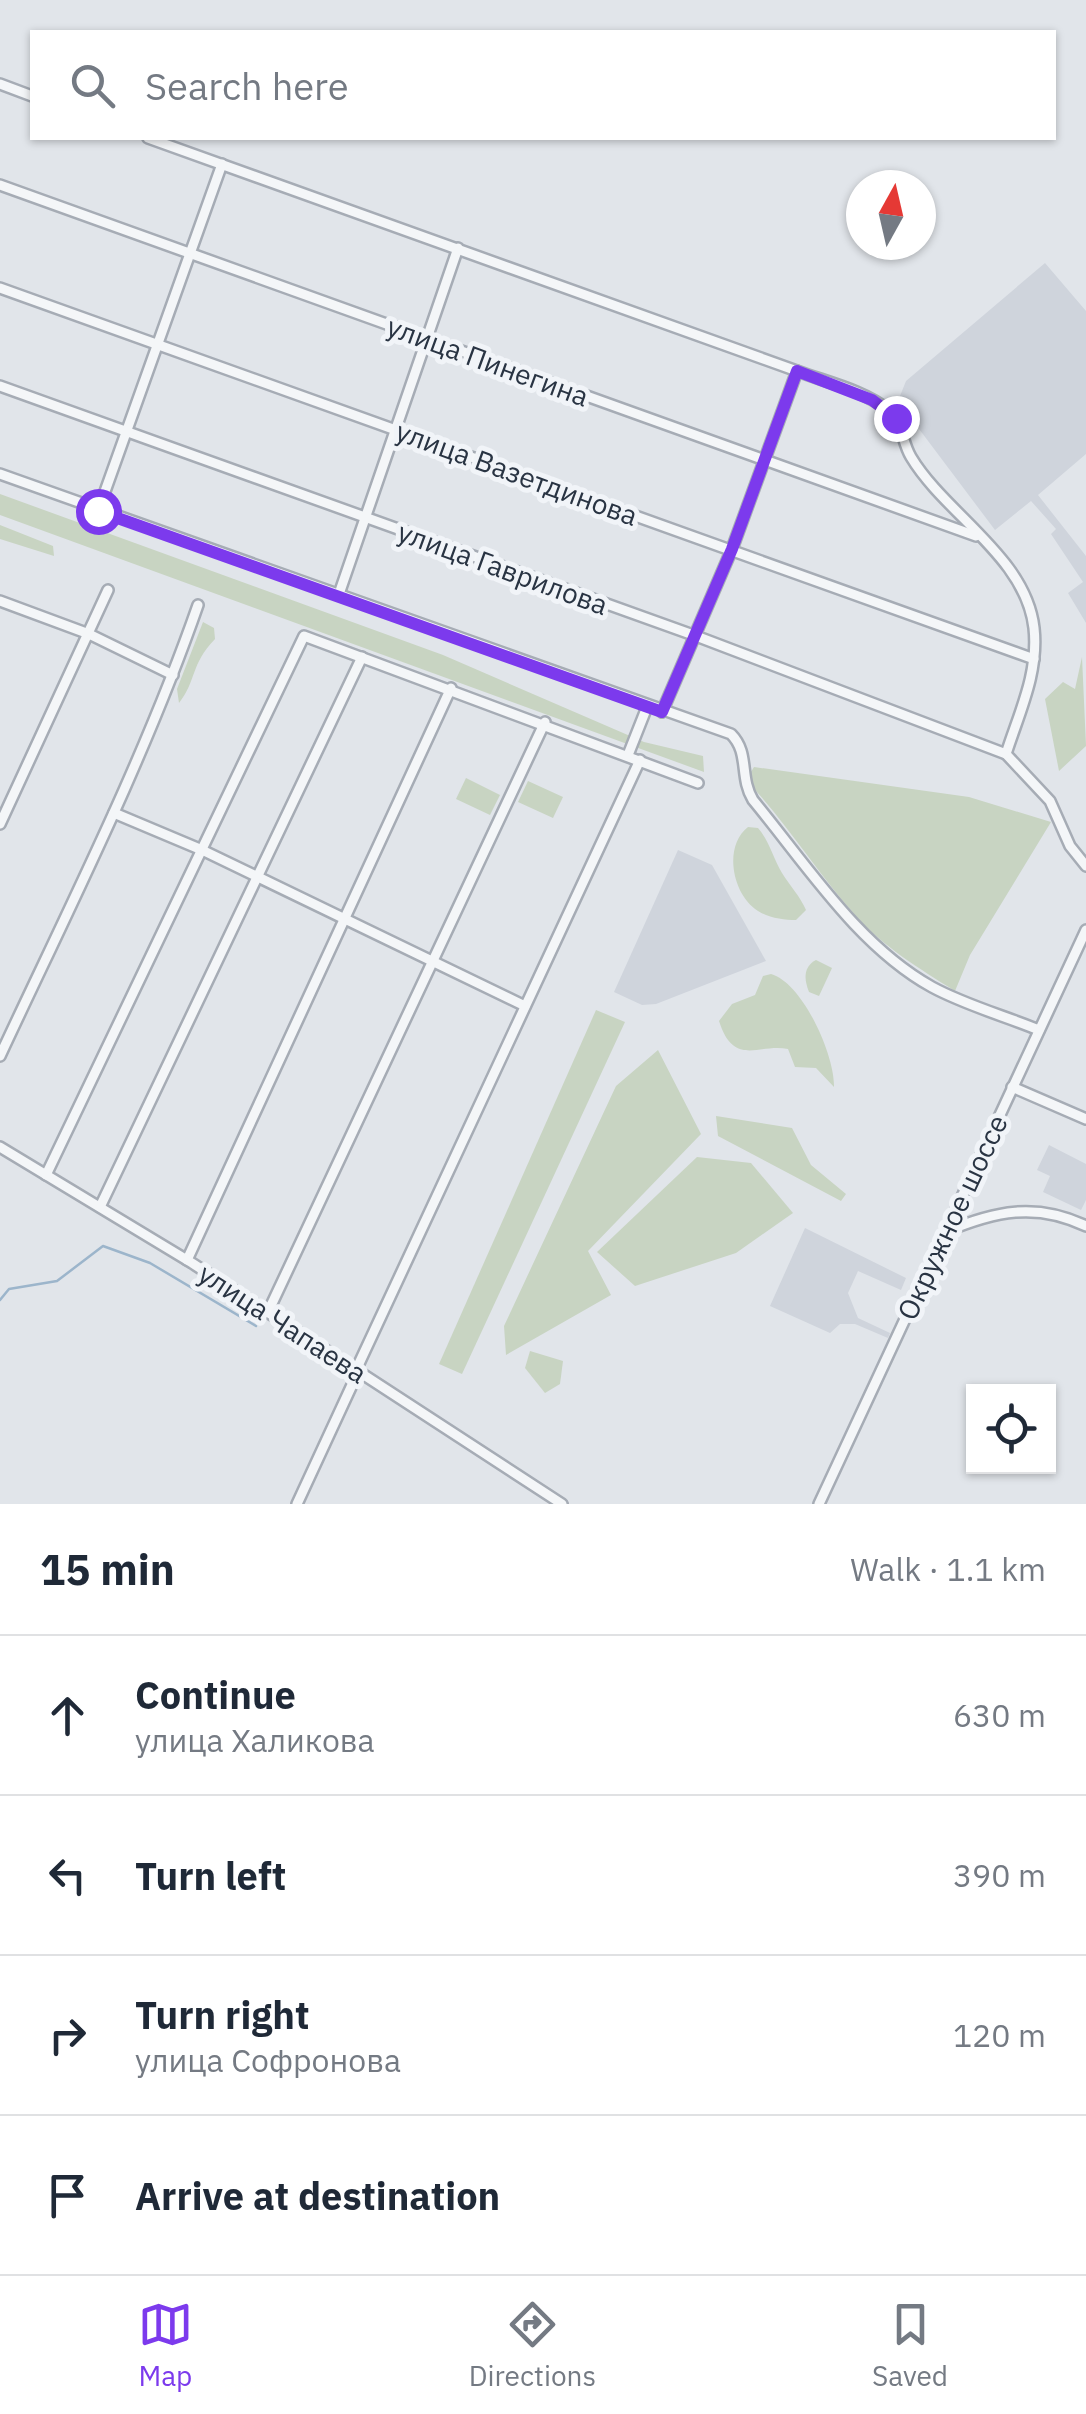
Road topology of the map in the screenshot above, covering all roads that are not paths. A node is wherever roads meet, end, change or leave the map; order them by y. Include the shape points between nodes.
1 (0, 84) edge
2 (30, 95) edge
3 (154, 140) edge
4 (222, 164) junction
5 (0, 185) edge
6 (458, 248) junction
7 (191, 253) junction
8 (0, 288) edge
9 (428, 340) junction
10 (160, 346) junction
11 (797, 371) junction
12 (0, 386) edge
13 (397, 430) junction
14 (127, 432) junction
15 (766, 461) junction
16 (0, 474) edge
17 (98, 511) junction
18 (366, 520) junction
19 (977, 536) junction
20 (732, 549) junction
21 (108, 590) dead end
22 (339, 594) junction
23 (0, 601) edge
24 (198, 606) dead end
25 (89, 634) junction
26 (696, 636) junction
27 (362, 656) junction
28 (1034, 659) junction
29 (173, 675) junction
30 (451, 688) junction
31 (647, 707) junction
32 (662, 712) junction
33 (545, 722) junction
34 (1006, 754) junction
35 (628, 755) junction
36 (640, 760) junction
37 (698, 782) dead end
38 (114, 813) junction
39 (0, 824) edge
40 (202, 850) junction
41 (1086, 866) edge
42 (256, 879) junction
43 (344, 919) junction
44 (1086, 930) edge
45 (434, 961) junction
46 (525, 1006) junction
47 (1039, 1030) junction
48 (0, 1056) edge
49 (1012, 1087) junction
50 (1086, 1119) edge
51 (0, 1147) edge
52 (46, 1175) junction
53 (100, 1207) junction
54 (1086, 1226) edge
55 (944, 1233) junction
56 (187, 1260) junction
57 (268, 1312) junction
58 (357, 1371) junction
59 (297, 1504) edge
60 (562, 1504) edge
61 (819, 1504) edge

1 - 2 street
3 - 4 street
4 - 6 street
4 - 7 street
5 - 7 street, улица Пинегина
6 - 9 street
6 - 11 street
7 - 9 street, улица Пинегина
7 - 10 street
8 - 10 street, улица Вазетдинова
9 - 13 street
9 - 15 street, улица Пинегина
10 - 13 street, улица Вазетдинова
10 - 14 street
11 - 15 street
11 - 19 street via 872,400 896,418 911,457
12 - 14 street, улица Гаврилова
13 - 18 street
13 - 20 street, улица Вазетдинова
14 - 17 street
14 - 18 street, улица Гаврилова
15 - 19 street, улица Пинегина
15 - 20 street
16 - 17 street
17 - 22 street
18 - 22 street
18 - 26 street, улица Гаврилова
19 - 28 street via 1000,558 1029,609
20 - 26 street
20 - 28 street, улица Вазетдинова
21 - 25 street
22 - 31 street
23 - 25 street
24 - 29 street
25 - 29 street
25 - 39 street
26 - 32 street
26 - 34 street, улица Гаврилова
27 - 30 street
27 - 40 street via 304,636
27 - 42 street
28 - 34 street
29 - 38 street
30 - 33 street
30 - 43 street
31 - 32 street
31 - 35 street
32 - 47 street via 735,738 744,751 743,784 828,892 904,968 935,989
33 - 35 street
33 - 45 street
34 - 41 street via 1050,801
35 - 36 street
36 - 37 street
36 - 46 street
38 - 40 street
38 - 48 street
40 - 42 street
40 - 52 street
42 - 43 street
42 - 53 street
43 - 45 street
43 - 56 street
44 - 47 street, Окружное шоссе
45 - 46 street
45 - 57 street
46 - 58 street
47 - 49 street, Окружное шоссе
49 - 50 street
49 - 55 street, Окружное шоссе
51 - 52 street, улица Чапаева
52 - 53 street, улица Чапаева
53 - 56 street, улица Чапаева
54 - 55 street via 1048,1212 1010,1210
55 - 61 street, Окружное шоссе
56 - 57 street, улица Чапаева
57 - 58 street, улица Чапаева
58 - 59 street
58 - 60 street, улица Чапаева

